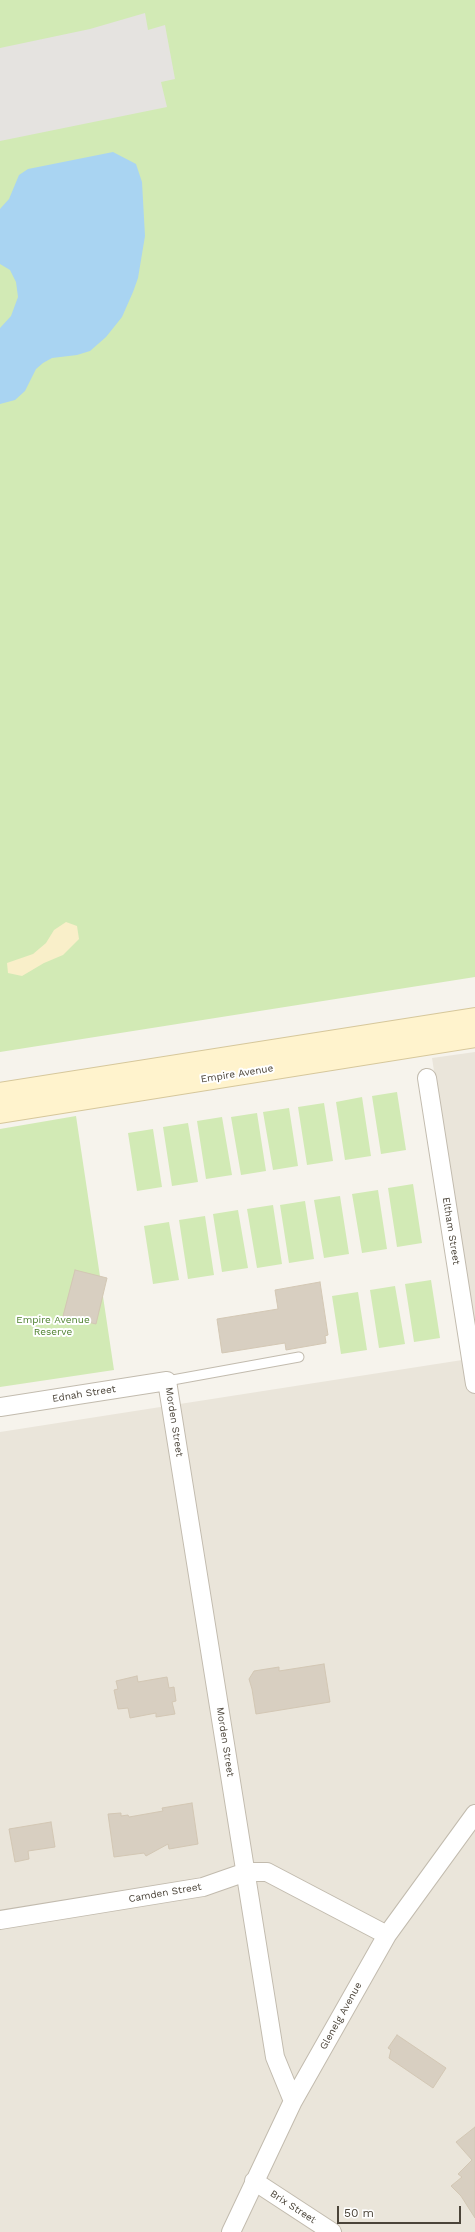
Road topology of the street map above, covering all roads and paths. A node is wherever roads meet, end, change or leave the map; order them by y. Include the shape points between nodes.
1 (475, 1019) edge
2 (475, 1036) edge
3 (427, 1078) dead end
4 (0, 1094) edge
5 (0, 1112) edge
6 (299, 1357) dead end
7 (167, 1381) junction
8 (475, 1384) edge
9 (0, 1407) edge
10 (475, 1814) edge
11 (246, 1872) junction
12 (0, 1920) edge
13 (387, 1935) junction
14 (293, 2101) junction
15 (254, 2181) junction
16 (231, 2232) edge
17 (332, 2232) edge

1 - 4 main road, Empire Avenue
2 - 5 main road, Empire Avenue
3 - 8 street, Eltham Street
6 - 7 lane
7 - 9 street, Ednah Street
7 - 11 street, Morden Street
10 - 13 street, Glenelg Avenue
11 - 12 street, Camden Street via 203,1887
11 - 13 street, Camden Street via 267,1872
11 - 14 street, Morden Street via 275,2057
13 - 14 street, Glenelg Avenue
14 - 15 street, Glenelg Avenue
15 - 16 street, Glenelg Avenue
15 - 17 street, Brix Street

